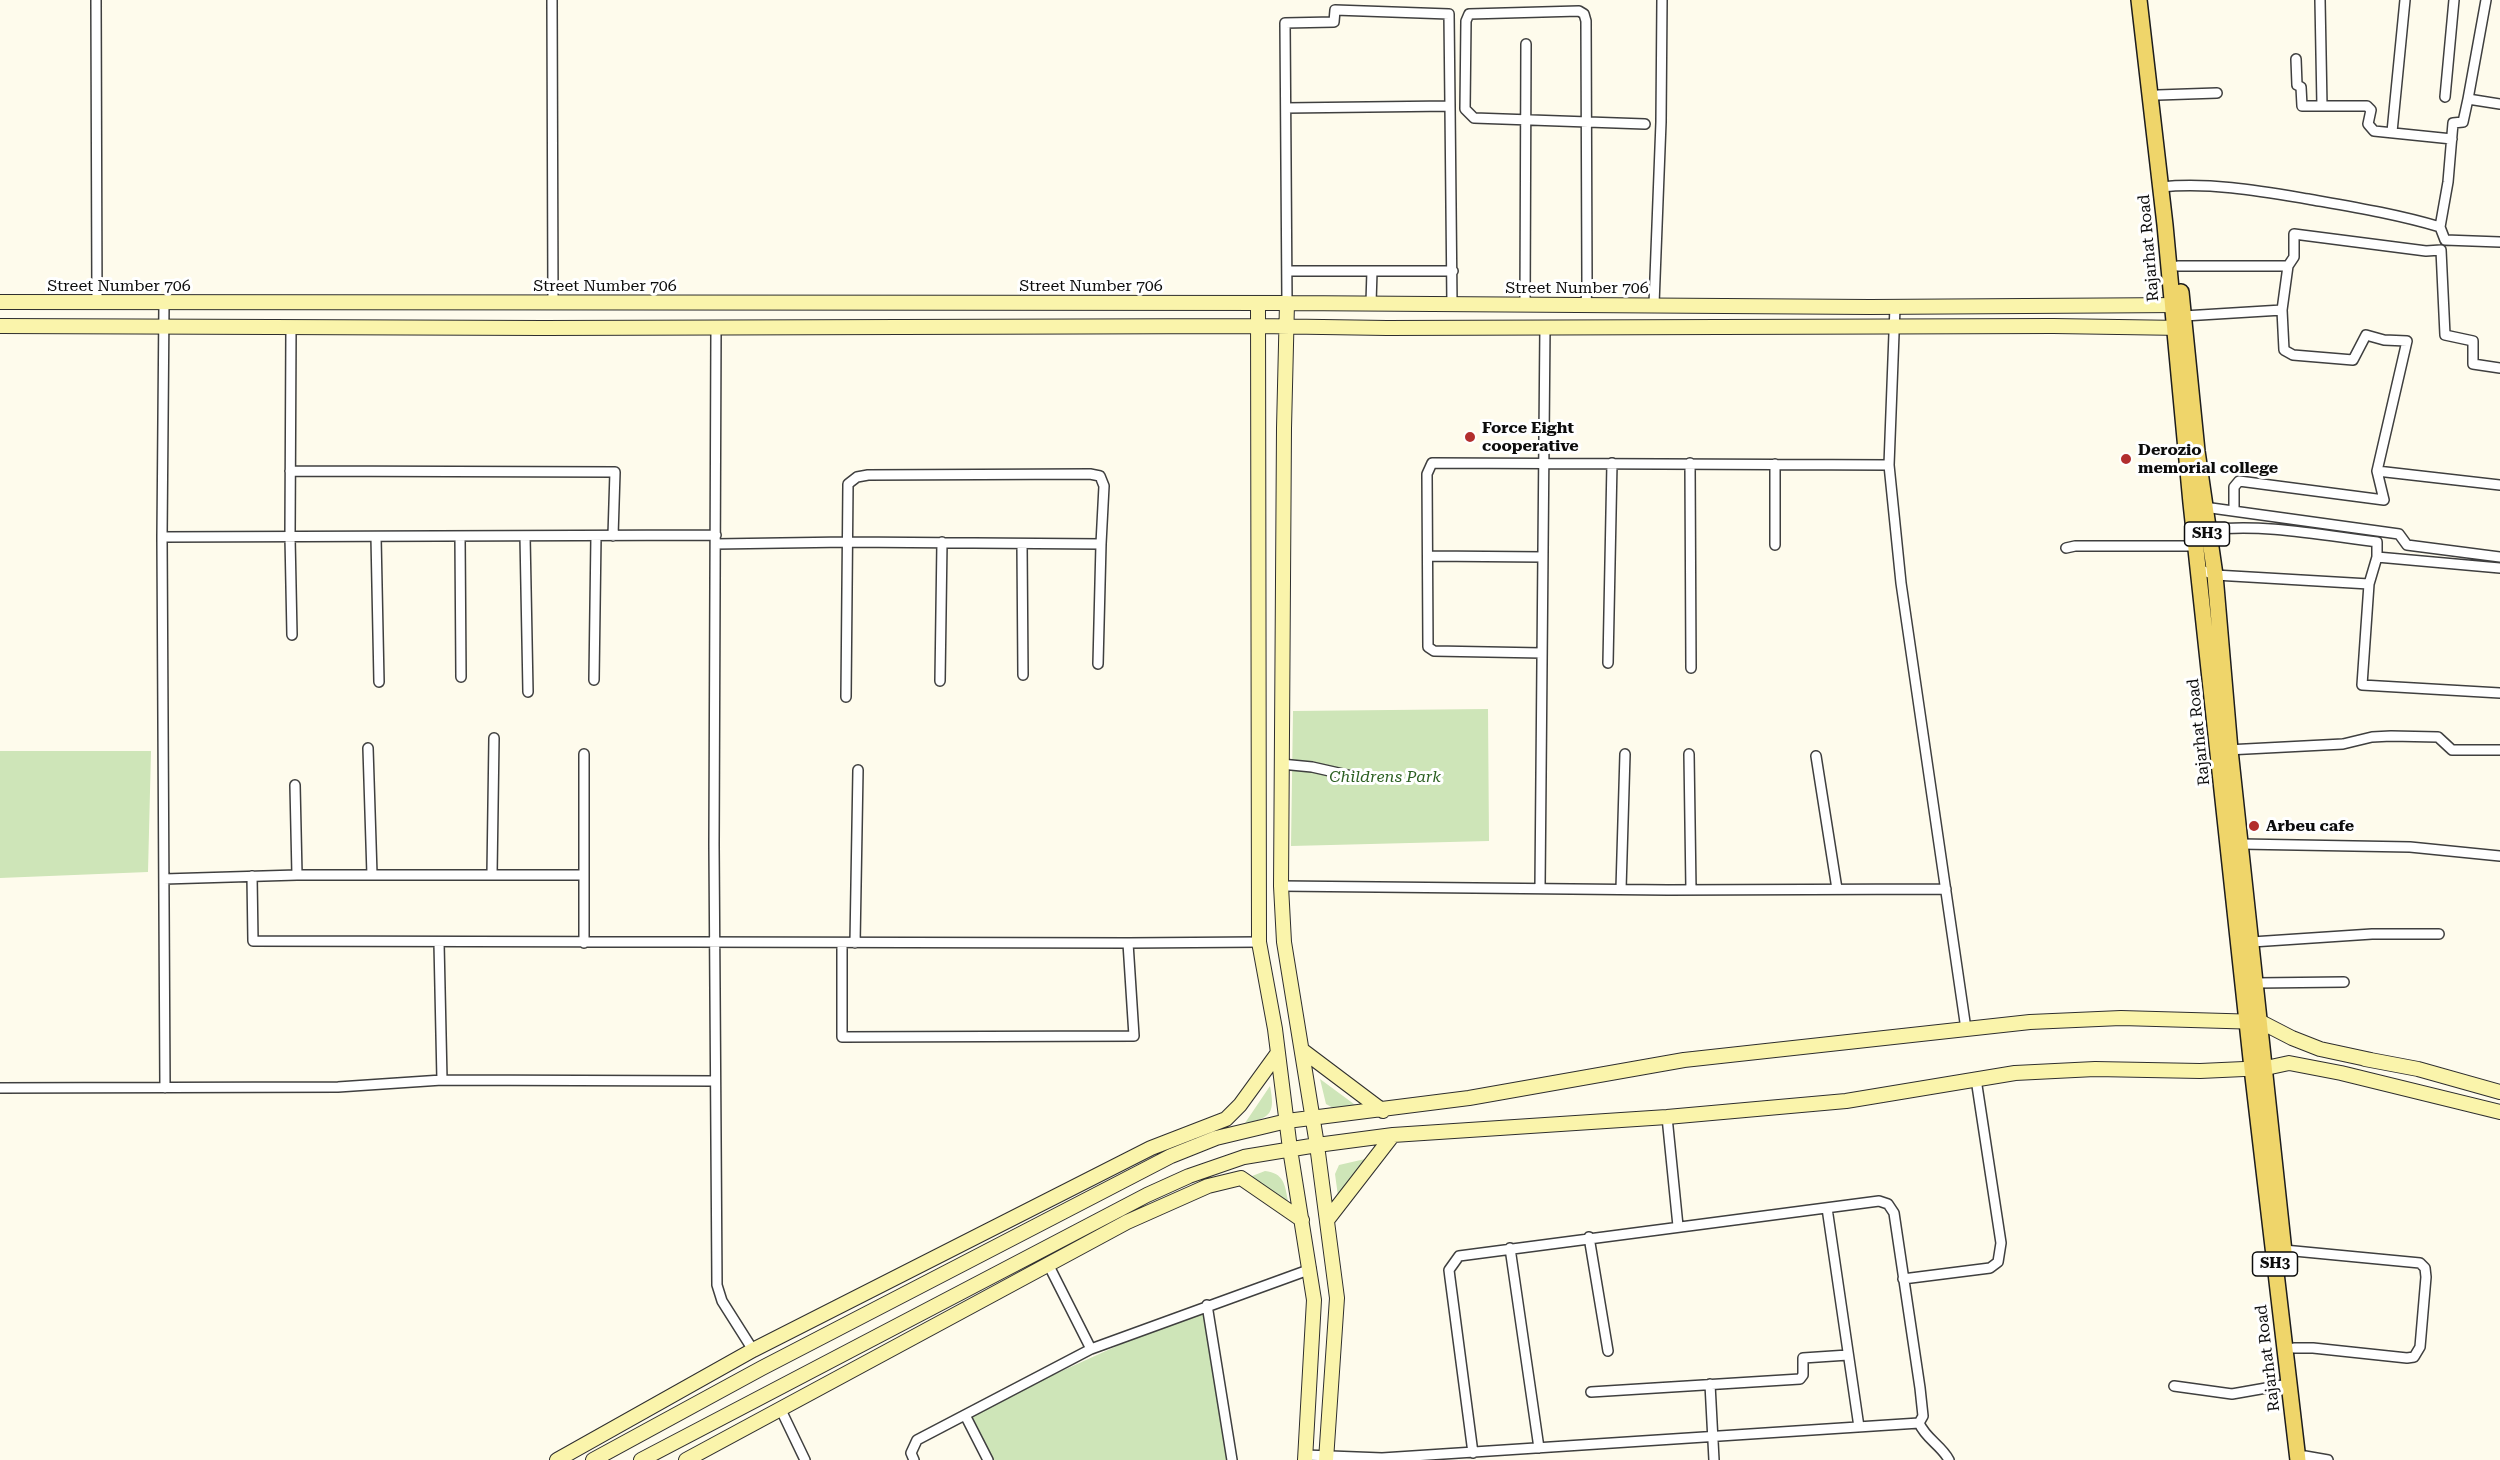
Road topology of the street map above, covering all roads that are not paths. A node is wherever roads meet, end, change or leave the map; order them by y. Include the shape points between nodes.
1 (96, 0) edge
2 (552, 0) edge
3 (1662, 0) edge
4 (2139, 0) edge
5 (2148, 0) edge
6 (2320, 0) edge
7 (2405, 0) edge
8 (2454, 0) edge
9 (2486, 0) edge
10 (1526, 44) dead end
11 (2296, 59) dead end
12 (2217, 93) dead end
13 (2158, 95) junction
14 (2445, 97) dead end
15 (2468, 99) junction
16 (2500, 104) edge
17 (1450, 106) junction
18 (2322, 106) junction
19 (1286, 108) junction
20 (1527, 122) junction
21 (1587, 124) junction
22 (1645, 124) dead end
23 (2392, 132) junction
24 (2452, 139) junction
25 (2165, 187) junction
26 (2440, 227) junction
27 (2445, 240) junction
28 (2500, 242) edge
29 (2441, 250) junction
30 (2178, 266) junction
31 (2288, 266) junction
32 (1288, 271) junction
33 (1453, 271) junction
34 (1372, 272) junction
35 (0, 302) edge
36 (97, 302) junction
37 (553, 302) junction
38 (164, 303) junction
39 (1257, 303) junction
40 (1287, 303) junction
41 (1371, 303) junction
42 (1452, 304) junction
43 (1525, 304) junction
44 (1586, 304) junction
45 (1654, 304) junction
46 (1895, 307) junction
47 (2282, 310) junction
48 (2180, 317) junction
49 (0, 326) edge
50 (165, 326) junction
51 (291, 326) junction
52 (1258, 326) junction
53 (1545, 326) junction
54 (1894, 326) junction
55 (716, 327) junction
56 (1285, 327) junction
57 (2500, 368) edge
58 (1544, 462) junction
59 (1612, 463) junction
60 (1690, 463) junction
61 (1775, 464) junction
62 (1889, 465) junction
63 (290, 471) junction
64 (2377, 471) junction
65 (2500, 485) edge
66 (2204, 507) junction
67 (2234, 510) junction
68 (2207, 530) junction
69 (460, 536) junction
70 (525, 536) junction
71 (596, 536) junction
72 (613, 536) junction
73 (162, 537) junction
74 (290, 537) junction
75 (376, 537) junction
76 (716, 540) junction
77 (847, 542) junction
78 (942, 542) junction
79 (1022, 544) junction
80 (1101, 544) junction
81 (1775, 545) dead end
82 (2196, 546) junction
83 (2066, 548) dead end
84 (1428, 556) junction
85 (1543, 557) junction
86 (2377, 557) junction
87 (2500, 557) edge
88 (2500, 568) edge
89 (2198, 569) junction
90 (2215, 575) junction
91 (2368, 584) junction
92 (292, 635) dead end
93 (1542, 653) junction
94 (1608, 663) dead end
95 (1098, 664) dead end
96 (1691, 668) dead end
97 (1023, 675) dead end
98 (461, 677) dead end
99 (594, 680) dead end
100 (940, 681) dead end
101 (379, 682) dead end
102 (528, 692) dead end
103 (2500, 693) edge
104 (846, 697) dead end
105 (494, 738) dead end
106 (368, 748) dead end
107 (2225, 750) junction
108 (2500, 750) edge
109 (1689, 753) dead end
110 (584, 754) dead end
111 (1625, 754) dead end
112 (1816, 756) dead end
113 (1281, 764) junction
114 (858, 770) dead end
115 (1352, 776) dead end
116 (295, 784) dead end
117 (2241, 844) junction
118 (2500, 856) edge
119 (492, 874) junction
120 (297, 875) junction
121 (372, 875) junction
122 (583, 875) junction
123 (252, 876) junction
124 (164, 879) junction
125 (1281, 886) junction
126 (1540, 888) junction
127 (1621, 889) junction
128 (1837, 889) junction
129 (1946, 889) junction
130 (1691, 890) junction
131 (2439, 934) dead end
132 (716, 942) junction
133 (1259, 942) junction
134 (2252, 942) junction
135 (439, 943) junction
136 (584, 943) junction
137 (843, 943) junction
138 (855, 943) junction
139 (1128, 944) junction
140 (2344, 982) dead end
141 (2257, 983) junction
142 (2254, 1021) junction
143 (1966, 1029) junction
144 (1302, 1050) junction
145 (1277, 1054) junction
146 (2259, 1068) junction
147 (1976, 1079) junction
148 (442, 1080) junction
149 (715, 1081) junction
150 (0, 1088) edge
151 (165, 1088) junction
152 (2500, 1092) edge
153 (1383, 1111) junction
154 (2500, 1112) edge
155 (1667, 1118) junction
156 (1313, 1119) junction
157 (1287, 1121) junction
158 (1393, 1135) junction
159 (1317, 1145) junction
160 (1290, 1149) junction
161 (1827, 1208) junction
162 (1328, 1219) junction
163 (1302, 1220) junction
164 (1678, 1226) junction
165 (982, 1234) junction
166 (1589, 1237) junction
167 (1510, 1248) junction
168 (2284, 1250) junction
169 (970, 1260) junction
170 (1048, 1264) junction
171 (1311, 1269) junction
172 (1001, 1270) junction
173 (1903, 1279) junction
174 (992, 1295) junction
175 (1207, 1305) junction
176 (2294, 1348) junction
177 (1091, 1349) junction
178 (753, 1350) junction
179 (1608, 1351) dead end
180 (1848, 1355) junction
181 (1710, 1384) junction
182 (2289, 1384) junction
183 (2174, 1386) dead end
184 (1592, 1392) dead end
185 (781, 1410) junction
186 (964, 1415) junction
187 (1919, 1423) junction
188 (1859, 1427) junction
189 (1712, 1437) junction
190 (1539, 1448) junction
191 (1473, 1453) junction
192 (1305, 1457) edge
193 (1327, 1457) edge
194 (2303, 1459) edge
195 (557, 1460) edge
196 (592, 1460) edge
197 (641, 1460) edge
198 (686, 1460) edge
199 (805, 1460) edge
200 (914, 1460) edge
201 (988, 1460) edge
202 (1232, 1460) edge
203 (1714, 1460) edge
204 (1949, 1460) edge
205 (2328, 1460) edge

1 - 36 street
2 - 37 street
3 - 45 street
4 - 25 main road, Rajarhat Road / SH3
5 - 13 main road, Rajarhat Road / SH3
6 - 18 street
7 - 23 street
8 - 14 street
9 - 15 street
10 - 20 street
11 - 18 street via 2302,106
12 - 13 street
13 - 25 main road, Rajarhat Road / SH3
15 - 16 street
15 - 24 street via 2463,122 2453,123
17 - 19 street
17 - 19 street via 1449,14 1335,10 1335,22 1285,23
17 - 33 street
18 - 23 street via 2367,106 2371,110 2370,128
19 - 32 street
20 - 21 street
20 - 21 street via 1474,118 1465,109 1468,14 1584,14
20 - 43 street
21 - 22 street
21 - 44 street
23 - 24 street
24 - 26 street
25 - 26 street via 2188,184 2281,195 2396,214
25 - 30 main road, Rajarhat Road / SH3
25 - 48 main road, Rajarhat Road / SH3
26 - 27 street
27 - 28 street
27 - 29 street
29 - 31 street via 2294,234 2294,257
29 - 57 street via 2445,335 2473,341 2473,364
30 - 31 street
30 - 48 main road, Rajarhat Road / SH3
31 - 47 street
32 - 34 street
32 - 40 street
33 - 34 street
33 - 42 street
34 - 41 street
35 - 36 street, Street Number 706
36 - 38 street, Street Number 706
37 - 38 street, Street Number 706
37 - 39 street, Street Number 706
38 - 50 street
39 - 40 street, Street Number 706
39 - 52 street
40 - 41 street, Street Number 706
40 - 56 street
41 - 42 street, Street Number 706
42 - 43 street, Street Number 706
43 - 44 street, Street Number 706
44 - 45 street, Street Number 706
45 - 46 street, Street Number 706
46 - 48 street, Street Number 706
46 - 54 street
47 - 48 street
47 - 64 street via 2284,350 2293,355 2353,360 2366,335 2407,340
48 - 54 street
48 - 66 main road, Rajarhat Road / SH3
48 - 82 main road, Rajarhat Road / SH3
49 - 50 street
50 - 51 street
50 - 73 street
51 - 55 street
51 - 63 street
52 - 55 street
52 - 56 street
52 - 133 street
53 - 54 street
53 - 56 street
53 - 58 street
54 - 62 street
55 - 76 street
56 - 113 street
58 - 59 street
58 - 84 street via 1432,462 1426,474
58 - 85 street
59 - 60 street
59 - 94 street
60 - 61 street
60 - 96 street
61 - 62 street
61 - 81 street
62 - 129 street via 1901,583
63 - 72 street via 615,472
63 - 74 street
64 - 65 street
64 - 67 street via 2384,500 2239,481 2234,487
66 - 67 street
66 - 68 main road, Rajarhat Road / SH3
67 - 87 street via 2398,534 2407,545
68 - 86 street via 2253,528 2377,542
68 - 90 main road, Rajarhat Road / SH3
69 - 70 street
69 - 75 street
69 - 98 street
70 - 71 street
70 - 102 street
71 - 72 street
71 - 99 street
72 - 76 street
73 - 74 street
73 - 124 street
74 - 75 street
74 - 92 street
75 - 101 street
76 - 77 street
76 - 132 street
77 - 78 street
77 - 80 street via 848,484 857,477 1090,474 1100,476 1104,486
77 - 104 street
78 - 79 street
78 - 100 street
79 - 80 street
79 - 97 street
80 - 95 street
82 - 83 street
82 - 89 main road, Rajarhat Road / SH3
84 - 85 street
84 - 93 street via 1428,647 1434,651
85 - 93 street
86 - 88 street
86 - 91 street
89 - 90 street
89 - 107 main road, Rajarhat Road / SH3
90 - 91 street
90 - 107 main road, Rajarhat Road / SH3
91 - 103 street via 2362,685
93 - 126 street
105 - 119 street
106 - 121 street
107 - 108 street via 2420,736 2438,737 2452,750
107 - 117 main road, Rajarhat Road / SH3
107 - 142 main road, Rajarhat Road / SH3
109 - 130 street
110 - 122 street
111 - 127 street
112 - 128 street
113 - 115 street
113 - 125 street
114 - 138 street
116 - 120 street
117 - 118 street via 2410,847
117 - 134 main road, Rajarhat Road / SH3
119 - 121 street
119 - 122 street
120 - 121 street
120 - 123 street
122 - 136 street
123 - 124 street
123 - 135 street via 253,941
124 - 151 street
125 - 126 street
125 - 144 street via 1284,942
126 - 127 street
127 - 130 street
128 - 129 street
128 - 130 street
129 - 143 street
131 - 134 street
132 - 136 street
132 - 137 street
132 - 149 street
133 - 139 street
133 - 145 street
134 - 141 main road, Rajarhat Road / SH3
135 - 136 street
135 - 148 street
137 - 138 street
137 - 139 street via 842,1037 1134,1036
138 - 139 street
140 - 141 street
141 - 142 main road, Rajarhat Road / SH3
142 - 143 street via 2121,1018
142 - 146 main road, Rajarhat Road / SH3
142 - 152 street via 2307,1052 2418,1069
143 - 153 street via 1684,1060
144 - 153 street
144 - 156 street
145 - 157 street
145 - 165 street via 1226,1119 1151,1148
146 - 147 street via 2095,1069
146 - 154 street via 2289,1063
146 - 168 main road, Rajarhat Road / SH3
146 - 182 main road, Rajarhat Road / SH3
147 - 155 street via 1846,1101
147 - 173 street via 2001,1243 1998,1262 1990,1268
148 - 149 street
148 - 151 street via 338,1087
149 - 178 street via 717,1285 722,1301
150 - 151 street
153 - 156 street
155 - 158 street
155 - 164 street
156 - 157 street
156 - 159 street
157 - 160 street
157 - 169 street via 1216,1138 1170,1156
158 - 159 street
158 - 162 street
159 - 160 street
159 - 162 street
160 - 163 street
160 - 172 street via 1244,1157 1189,1176
161 - 164 street
161 - 173 street via 1878,1200 1888,1204 1894,1213
161 - 180 street
162 - 193 street via 1337,1298
163 - 170 street via 1241,1178 1235,1178 1165,1203
163 - 171 street
164 - 166 street
165 - 169 street
165 - 178 street
166 - 167 street
166 - 179 street
167 - 190 street
167 - 191 street via 1459,1256 1449,1270
168 - 176 main road, Rajarhat Road / SH3
168 - 176 street via 2420,1263 2426,1277 2420,1347 2414,1357
169 - 196 street
170 - 174 street
170 - 177 street
171 - 175 street
171 - 192 street via 1314,1300
172 - 174 street
172 - 197 street
173 - 187 street via 1923,1416
174 - 185 street
175 - 177 street
175 - 202 street
176 - 194 main road, Rajarhat Road / SH3
177 - 186 street
178 - 195 street
180 - 181 street via 1803,1358 1800,1379
180 - 188 street
181 - 184 street
181 - 189 street
182 - 183 street via 2232,1395
182 - 194 main road, Rajarhat Road / SH3
185 - 198 street
185 - 199 street
186 - 200 street via 917,1440 911,1454
186 - 201 street
187 - 188 street
187 - 204 street via 1924,1434
188 - 189 street
189 - 190 street
189 - 203 street
190 - 191 street
191 - 193 street
192 - 193 street
194 - 205 street

